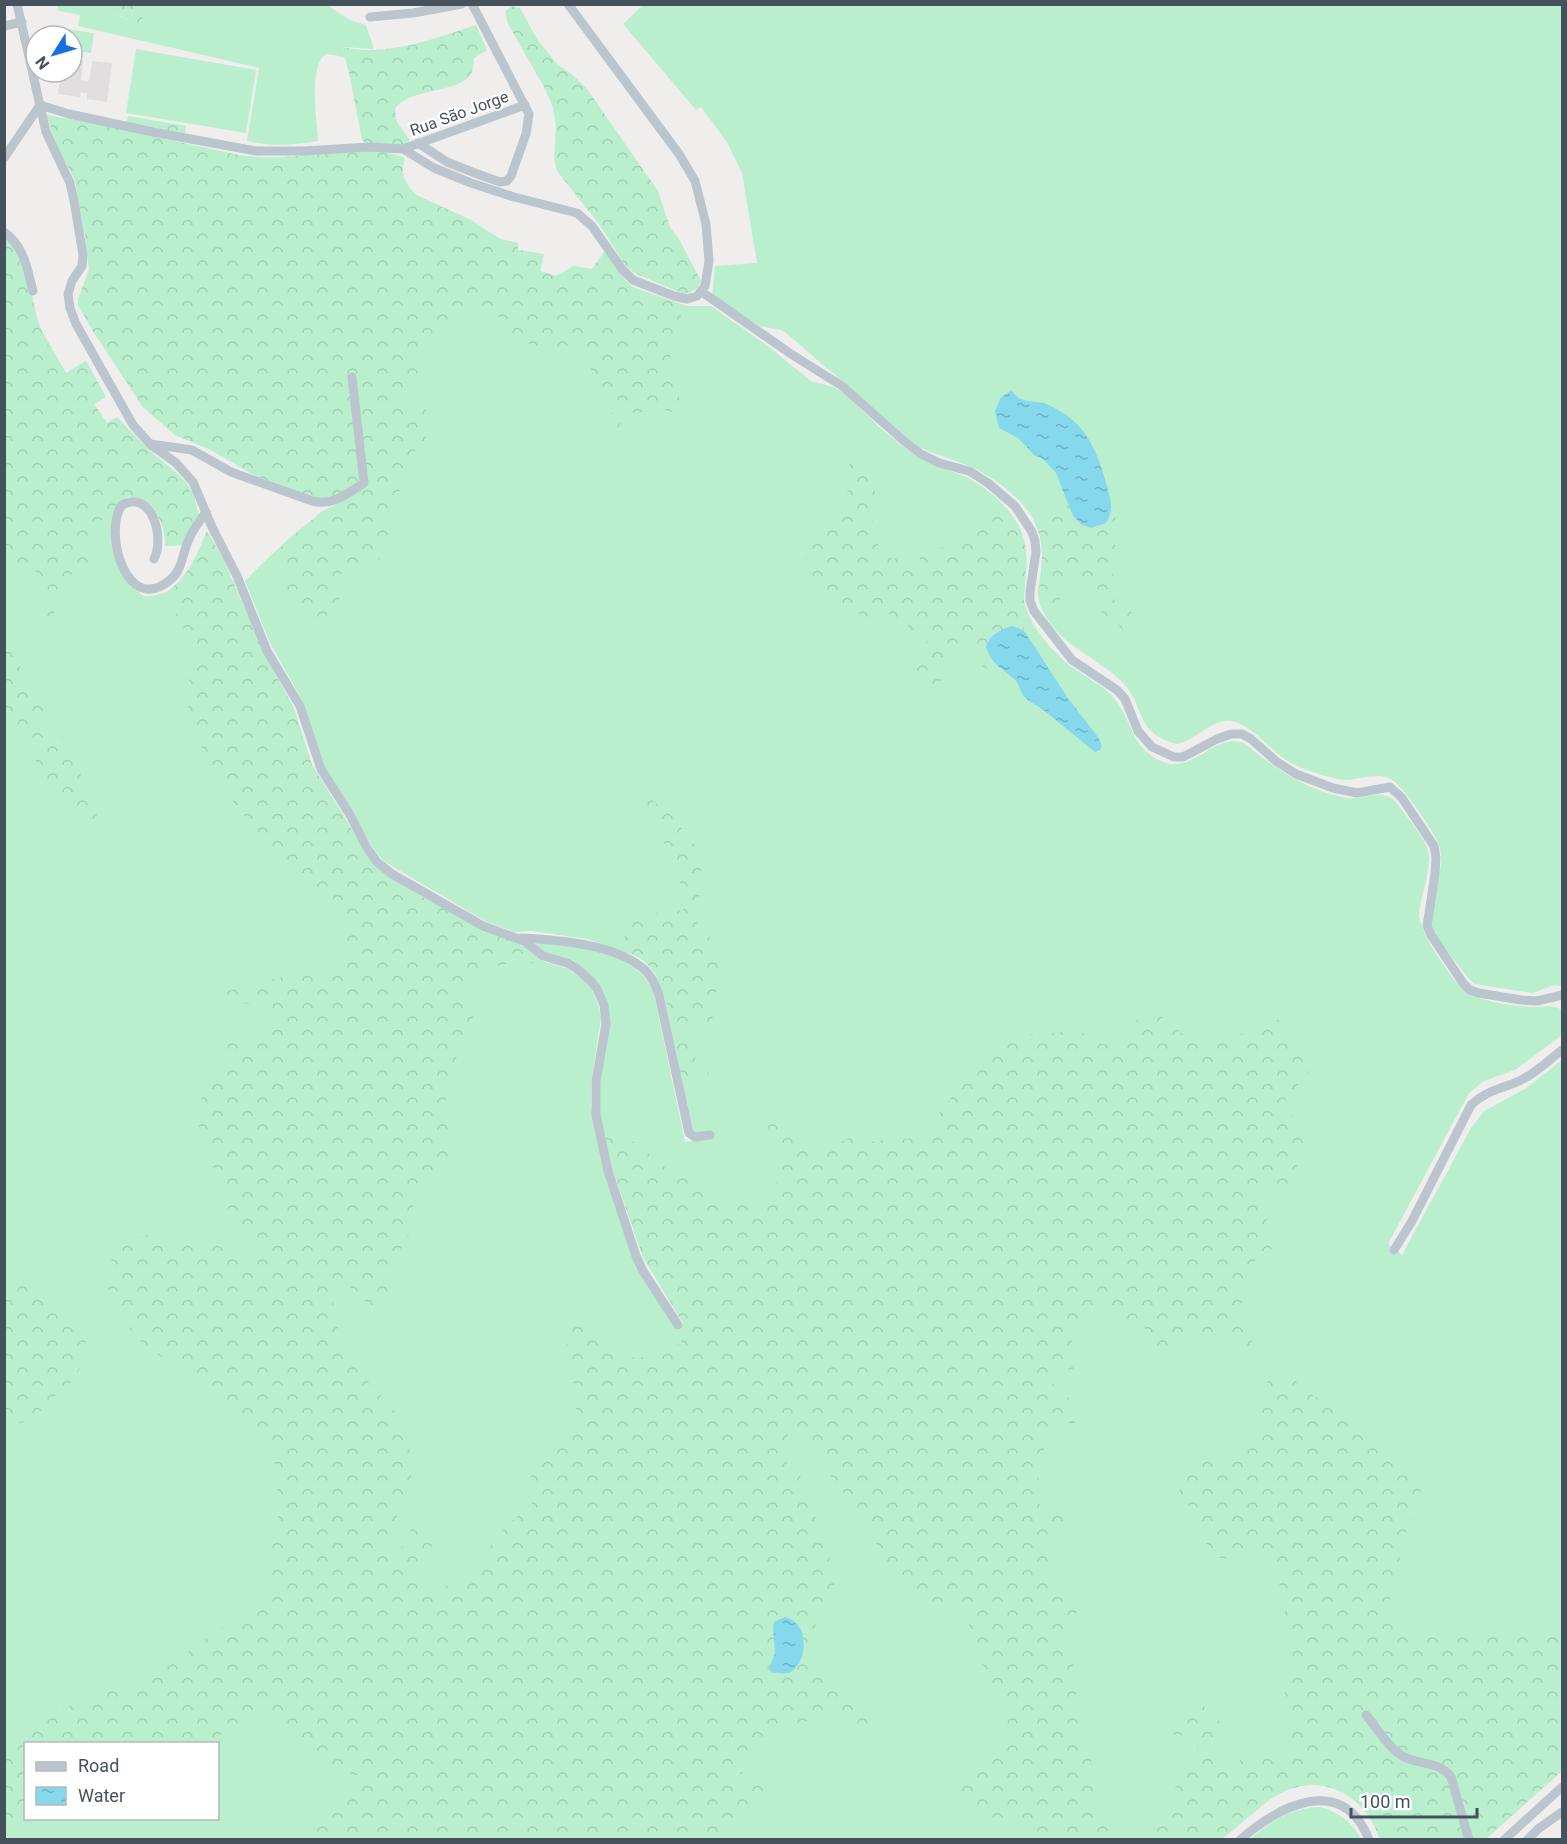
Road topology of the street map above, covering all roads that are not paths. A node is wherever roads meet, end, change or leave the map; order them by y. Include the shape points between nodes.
1 (17, 4) edge
2 (462, 4) edge
3 (472, 4) edge
4 (567, 4) edge
5 (370, 17) dead end
6 (22, 22) junction
7 (4, 26) edge
8 (40, 105) junction
9 (525, 105) junction
10 (418, 143) junction
11 (403, 149) junction
12 (4, 158) edge
13 (4, 232) edge
14 (33, 291) dead end
15 (702, 292) junction
16 (352, 376) dead end
17 (150, 444) junction
18 (206, 512) junction
19 (154, 559) dead end
20 (516, 938) junction
21 (1563, 996) edge
22 (1563, 1050) edge
23 (710, 1135) dead end
24 (1394, 1250) dead end
25 (678, 1325) dead end
26 (1366, 1715) dead end
27 (1563, 1786) edge
28 (1563, 1812) edge
29 (1240, 1839) edge
30 (1369, 1839) edge
31 (1469, 1839) edge
32 (1504, 1839) edge
33 (1527, 1839) edge

1 - 6 street
2 - 5 street
3 - 9 street
4 - 15 street via 696,181 709,261
6 - 7 street
6 - 8 street
8 - 11 street via 256,151
8 - 12 street
8 - 17 street via 48,137 70,183 83,252 82,266 68,294 75,324 133,425
9 - 10 street, Rua São Jorge
9 - 10 street via 529,121 511,176 505,182 460,168
10 - 11 street, Rua São Jorge
11 - 15 street via 434,168 471,183 577,213 592,226 622,269 640,284 683,298
13 - 14 street via 21,250
15 - 21 street via 842,386 921,454 979,476 1018,510 1035,541 1030,592 1034,611 1072,660 1121,695 1138,731 1152,747 1183,757 1217,739 1242,734 1296,774 1333,788 1357,793 1383,786 1396,790 1434,846 1435,874 1427,926 1463,983 1479,993 1521,1000
16 - 17 street via 364,483 337,500 312,501 231,472 192,450
17 - 18 street via 188,476
18 - 19 street via 188,540 175,576 146,590 126,575 119,555 116,516 122,505 140,502 150,512 158,531 159,547
18 - 20 street via 267,651 300,706 321,769 377,862 483,926
20 - 23 street via 593,946 645,970 660,995 689,1134
20 - 25 street via 543,956 576,968 601,996 606,1024 595,1098 600,1141 636,1256
22 - 24 street via 1519,1082 1479,1096 1471,1105
26 - 31 street via 1402,1756 1446,1771
27 - 32 street
28 - 33 street
29 - 30 street via 1269,1816 1314,1800 1350,1810

